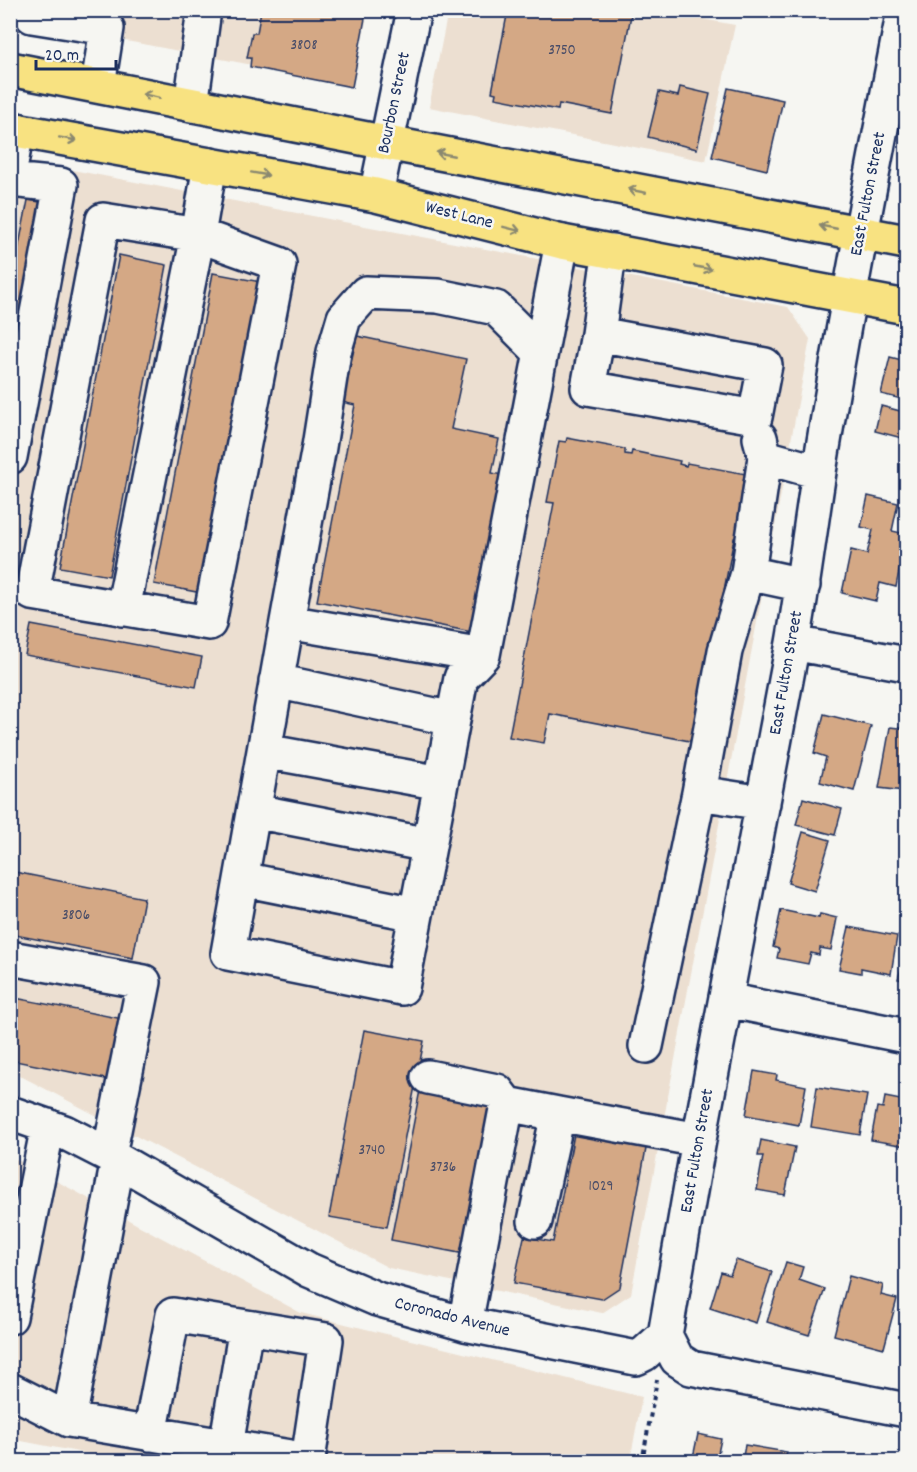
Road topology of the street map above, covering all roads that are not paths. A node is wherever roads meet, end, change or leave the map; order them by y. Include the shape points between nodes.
1 (204, 10) edge
2 (414, 10) edge
3 (904, 10) edge
4 (25, 13) edge
5 (10, 69) edge
6 (98, 85) junction
7 (191, 105) junction
8 (14, 129) edge
9 (387, 143) junction
10 (210, 165) junction
11 (10, 170) edge
12 (10, 180) edge
13 (376, 195) junction
14 (861, 233) junction
15 (198, 235) junction
16 (562, 242) junction
17 (906, 242) edge
18 (613, 251) junction
19 (850, 296) junction
20 (906, 307) edge
21 (598, 334) junction
22 (540, 352) junction
23 (755, 417) junction
24 (10, 457) edge
25 (765, 457) junction
26 (819, 472) junction
27 (748, 573) junction
28 (803, 585) junction
29 (123, 609) junction
30 (287, 622) junction
31 (793, 643) junction
32 (483, 655) junction
33 (906, 664) edge
34 (276, 681) junction
35 (453, 718) junction
36 (264, 751) junction
37 (441, 783) junction
38 (699, 793) junction
39 (763, 803) junction
40 (254, 810) junction
41 (429, 845) junction
42 (242, 879) junction
43 (416, 914) junction
44 (10, 958) edge
45 (726, 1000) junction
46 (906, 1036) edge
47 (646, 1046) dead end
48 (428, 1077) dead end
49 (507, 1104) junction
50 (10, 1113) edge
51 (558, 1114) junction
52 (48, 1126) junction
53 (699, 1140) junction
54 (114, 1157) junction
55 (535, 1221) dead end
56 (10, 1317) edge
57 (465, 1324) junction
58 (246, 1327) junction
59 (665, 1335) junction
60 (10, 1390) edge
61 (906, 1410) edge
62 (69, 1420) junction
63 (150, 1434) junction
64 (226, 1446) junction

1 - 7 street
2 - 9 street, Bourbon Street
3 - 14 street, East Fulton Street
4 - 6 street via 107,28
5 - 6 main road
7 -> 6 main road
7 - 9 main road
8 -> 10 main road, West Lane
8 - 11 street
9 - 13 street, Bourbon Street
14 -> 9 main road
10 -> 13 main road, West Lane
10 - 15 street
12 - 24 street via 61,186
13 -> 16 main road, West Lane
14 - 17 main road
14 - 19 street, East Fulton Street
15 - 29 street
15 - 29 street via 279,264 209,623
15 - 29 street via 103,220 32,593
16 - 18 main road, West Lane
16 - 22 street
18 -> 19 main road, West Lane
18 - 21 street
19 - 20 main road, West Lane
19 - 26 street, East Fulton Street
21 - 23 street via 765,365
21 - 23 street via 588,388
22 - 30 street via 496,308 438,296 366,293 344,318 334,352
22 - 32 street
23 - 25 street
25 - 26 street
25 - 27 street
26 - 28 street, East Fulton Street
27 - 28 street
27 - 38 street via 725,651
28 - 31 street, East Fulton Street
30 - 32 street
30 - 34 street
31 - 33 street
31 - 39 street, East Fulton Street
32 - 35 street via 461,678
34 - 35 street
34 - 36 street
35 - 37 street
36 - 37 street
36 - 40 street
37 - 41 street
38 - 39 street
38 - 47 street
39 - 45 street, East Fulton Street
40 - 41 street
40 - 42 street
41 - 43 street
42 - 43 street
42 - 43 street via 228,953 402,988
44 - 54 street via 144,982
45 - 46 street
45 - 53 street, East Fulton Street
48 - 49 street via 497,1091
49 - 51 street
49 - 57 street
50 - 52 street, Coronado Avenue
51 - 53 street
51 - 55 street
52 - 54 street, Coronado Avenue
52 - 56 street
53 - 59 street, East Fulton Street
54 - 57 street, Coronado Avenue via 309,1270 377,1299
54 - 62 street
57 - 59 street, Coronado Avenue via 636,1358
58 - 63 street via 173,1315
58 - 64 street
58 - 64 street via 326,1340 308,1460
59 - 61 street via 677,1359 691,1368
60 - 62 street
62 - 63 street
63 - 64 street

